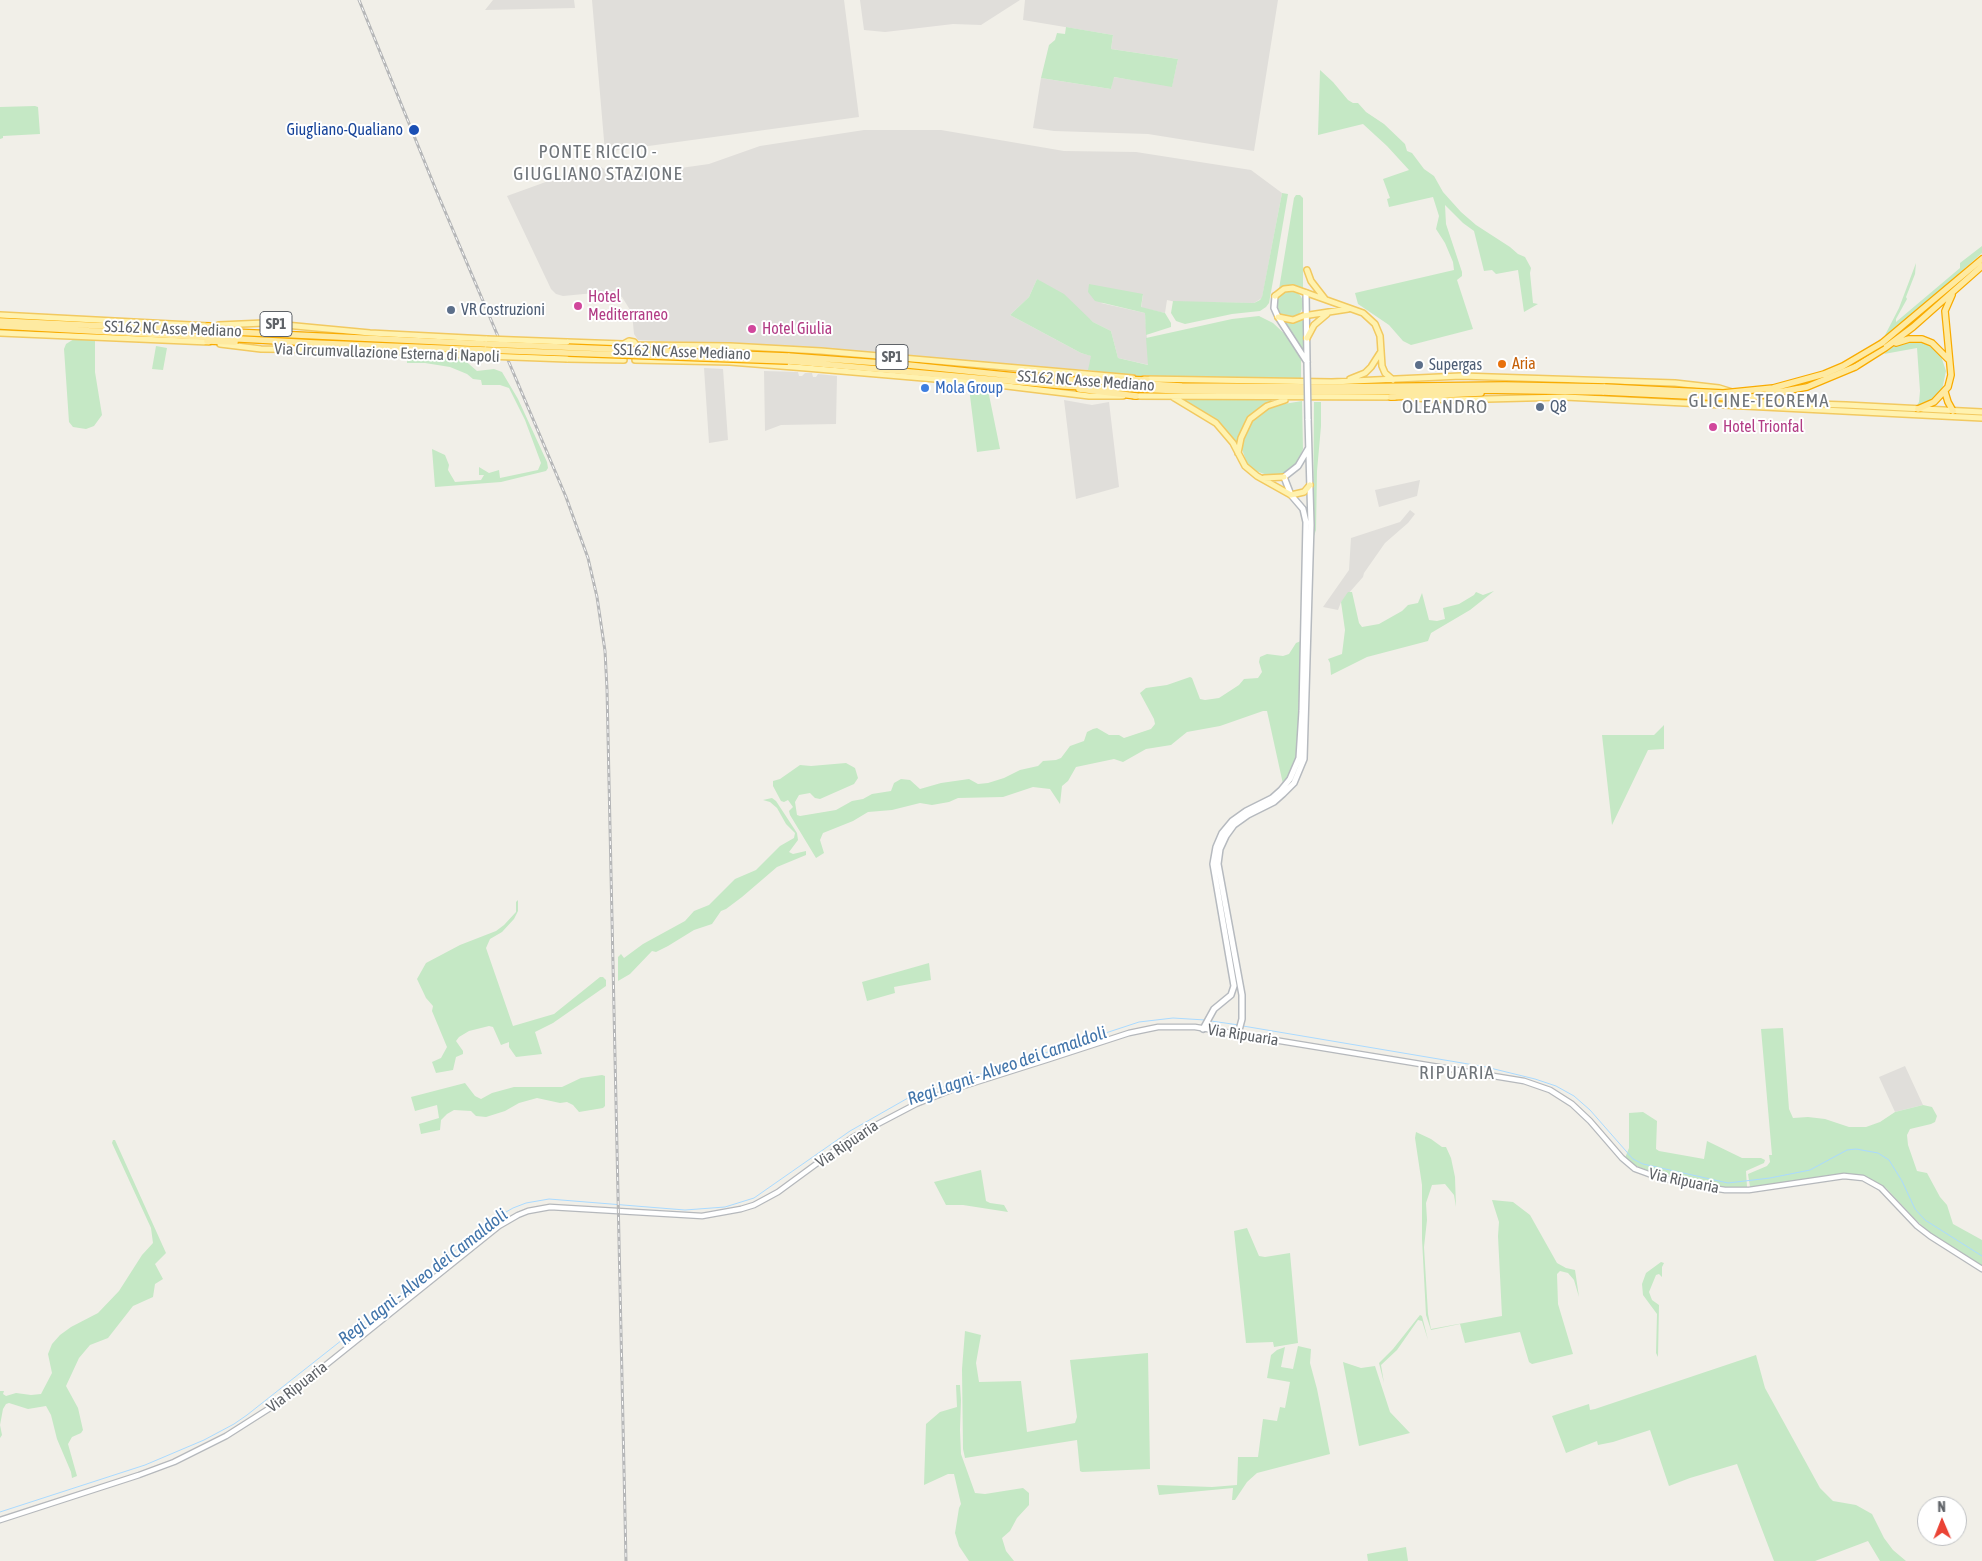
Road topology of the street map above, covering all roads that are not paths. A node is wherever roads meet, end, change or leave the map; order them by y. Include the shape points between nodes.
1 (1982, 258) edge
2 (1982, 266) edge
3 (1306, 270) dead end
4 (1963, 282) junction
5 (1306, 293) junction
6 (1325, 299) junction
7 (1353, 309) junction
8 (1332, 311) junction
9 (0, 315) edge
10 (1306, 316) junction
11 (1278, 317) junction
12 (0, 321) edge
13 (0, 326) edge
14 (208, 326) junction
15 (0, 333) edge
16 (286, 333) junction
17 (1307, 338) junction
18 (207, 342) junction
19 (294, 342) junction
20 (1884, 346) junction
21 (487, 347) junction
22 (1381, 350) junction
23 (788, 358) junction
24 (1949, 361) junction
25 (1307, 362) junction
26 (1035, 378) junction
27 (1147, 380) junction
28 (1393, 380) junction
29 (1342, 382) junction
30 (1065, 386) junction
31 (1509, 390) junction
32 (1605, 390) junction
33 (1945, 392) junction
34 (1136, 396) junction
35 (1173, 396) junction
36 (1391, 397) junction
37 (1294, 398) junction
38 (1918, 409) junction
39 (1953, 410) junction
40 (1982, 412) edge
41 (1982, 418) edge
42 (1308, 449) junction
43 (1238, 453) junction
44 (1284, 477) junction
45 (1264, 478) junction
46 (1310, 485) junction
47 (1291, 495) junction
48 (1204, 1027) junction
49 (1238, 1034) junction
50 (1982, 1269) edge
51 (0, 1520) edge

1 - 20 highway, SS162 NC Asse Mediano
2 - 4 highway, SS162 NC Asse Mediano
3 - 6 main road
4 - 20 highway, SS162 NC Asse Mediano via 1913,327
4 - 24 highway via 1950,297 1945,311
5 - 6 main road
5 - 10 main road
5 - 11 main road via 1288,288 1278,292 1274,308
6 - 7 main road
7 - 8 main road
7 - 22 main road via 1363,313 1374,324 1380,336
8 - 10 main road
8 - 17 main road via 1318,322
9 - 14 main road, Via Circumvallazione Esterna di Napoli / SP1
10 - 11 main road via 1290,320
10 - 17 main road
11 - 25 main road
12 - 16 highway, SS162 NC Asse Mediano
13 - 19 highway, SS162 NC Asse Mediano
14 - 16 highway
14 - 21 main road, Via Circumvallazione Esterna di Napoli / SP1 via 264,323
15 - 18 main road, Via Circumvallazione Esterna di Napoli / SP1
16 - 21 highway, SS162 NC Asse Mediano
17 - 25 main road
18 - 19 highway
18 - 21 main road, Via Circumvallazione Esterna di Napoli / SP1 via 261,349
19 - 21 highway, SS162 NC Asse Mediano
20 - 24 highway via 1922,339 1932,343
20 - 32 highway, SS162 NC Asse Mediano, bridge via 1824,374 1773,388 1723,393
20 - 32 highway, SS162 NC Asse Mediano, bridge via 1855,367 1806,387 1752,396 1730,398
21 - 23 highway, SS162 NC Asse Mediano, bridge
21 - 27 main road, Via Circumvallazione Esterna di Napoli / SP1, bridge via 567,342 622,345 630,340 637,346 730,346 822,351
21 - 34 main road, Via Circumvallazione Esterna di Napoli / SP1, bridge via 567,359 730,362 982,383 1089,396
22 - 28 main road via 1382,366
22 - 29 main road via 1377,360 1365,372
23 - 26 highway, SS162 NC Asse Mediano via 898,364
23 - 30 highway, SS162 NC Asse Mediano
24 - 33 highway via 1951,375
25 - 42 main road, bridge
26 - 27 highway
26 - 32 highway, SS162 NC Asse Mediano via 1182,386 1505,385
27 - 29 main road, Via Circumvallazione Esterna di Napoli / SP1
28 - 29 main road, Via Circumvallazione Esterna di Napoli / SP1
28 - 38 main road, Via Circumvallazione Esterna di Napoli / SP1 via 1461,376 1675,384 1719,388 1754,402
30 - 31 highway, SS162 NC Asse Mediano via 1184,391
30 - 34 highway
31 - 32 highway, SS162 NC Asse Mediano
31 - 36 highway
33 - 38 highway via 1934,402
33 - 39 highway
34 - 35 main road, Via Circumvallazione Esterna di Napoli / SP1
35 - 37 main road, Via Circumvallazione Esterna di Napoli / SP1
35 - 43 main road via 1216,423
36 - 37 main road, Via Circumvallazione Esterna di Napoli / SP1
36 - 41 main road, Via Circumvallazione Esterna di Napoli / SP1 via 1449,400 1574,397
37 - 43 main road via 1267,406 1250,420
38 - 39 main road, Via Circumvallazione Esterna di Napoli / SP1
39 - 40 main road, Via Circumvallazione Esterna di Napoli / SP1
42 - 44 main road via 1298,466
42 - 46 main road
43 - 45 main road via 1250,471
44 - 45 main road
44 - 47 main road
45 - 47 main road
46 - 47 main road via 1304,492
46 - 49 main road via 1304,759 1294,782 1283,794 1234,825 1220,849 1218,864 1241,989 1242,1022
47 - 48 main road via 1306,522 1299,758 1290,780 1281,790 1232,821 1216,847 1213,864 1234,986 1231,995 1219,1005
48 - 49 street, Via Ripuaria
48 - 51 street, Via Ripuaria via 1146,1029 926,1100 854,1137 778,1192 741,1209 702,1216 550,1207 518,1214 281,1401 226,1436 174,1462
49 - 50 street, Via Ripuaria via 1524,1081 1550,1090 1572,1104 1626,1162 1642,1172 1699,1186 1742,1190 1844,1176 1863,1178 1881,1188 1930,1236

